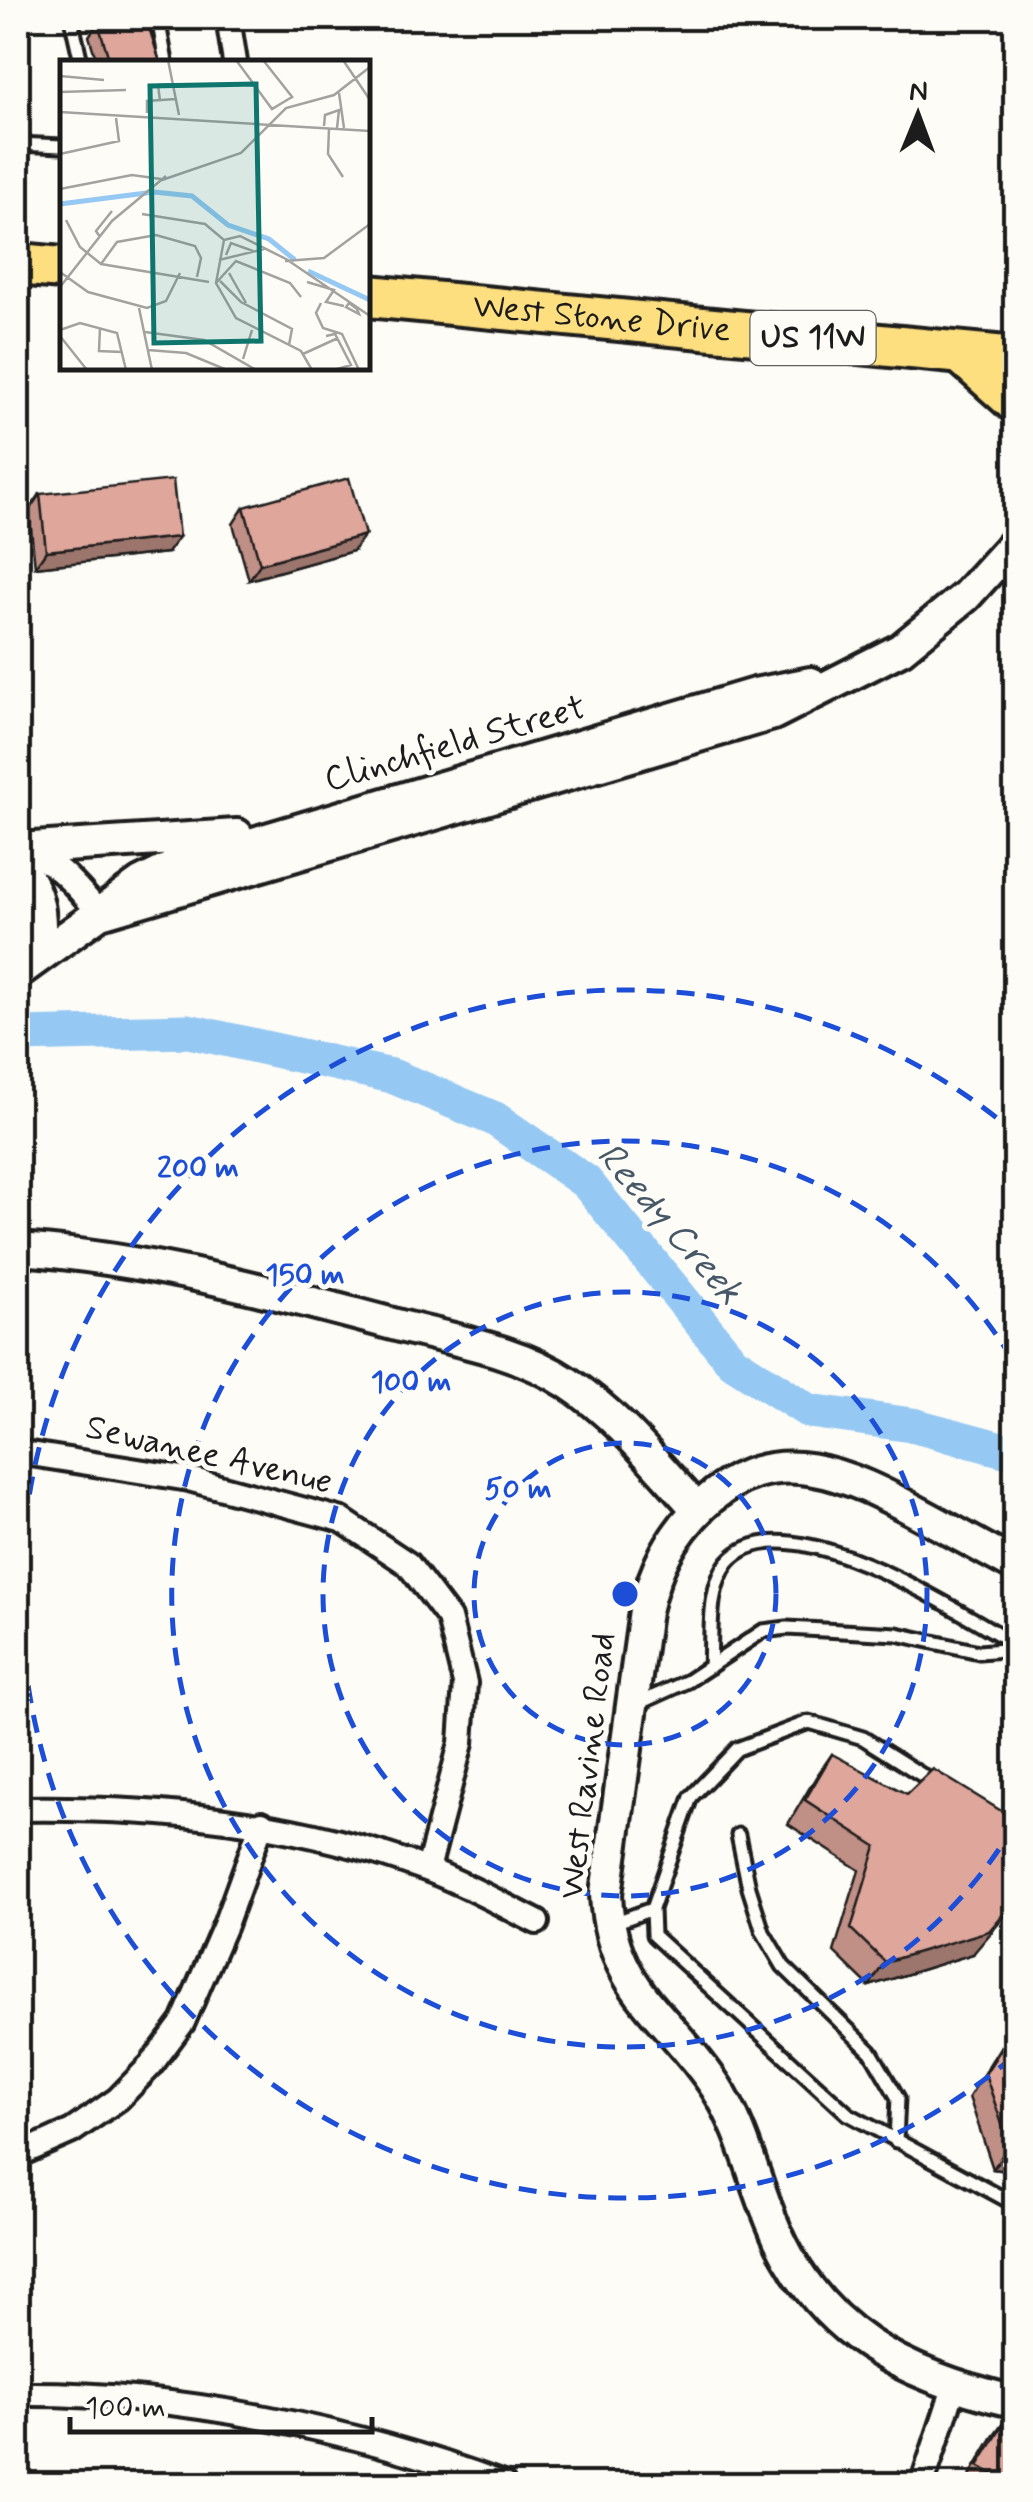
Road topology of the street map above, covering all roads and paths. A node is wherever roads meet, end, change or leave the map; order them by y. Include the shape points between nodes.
1 (71, 18) edge
2 (158, 18) edge
3 (228, 18) edge
4 (81, 60) edge
5 (166, 60) edge
6 (235, 60) edge
7 (18, 144) edge
8 (60, 146) edge
9 (18, 264) edge
10 (60, 268) edge
11 (370, 296) edge
12 (961, 353) junction
13 (1016, 358) edge
14 (1016, 402) edge
15 (1016, 541) edge
16 (844, 677) junction
17 (290, 832) junction
18 (18, 850) edge
19 (18, 866) edge
20 (100, 914) junction
21 (29, 963) edge
22 (18, 1249) edge
23 (18, 1452) edge
24 (698, 1510) junction
25 (1016, 1566) edge
26 (1016, 1588) edge
27 (1016, 1647) edge
28 (710, 1667) junction
29 (632, 1707) junction
30 (946, 1790) edge
31 (18, 1809) edge
32 (262, 1823) junction
33 (738, 1835) dead end
34 (428, 1869) junction
35 (652, 1909) junction
36 (537, 1922) dead end
37 (608, 1925) junction
38 (896, 2140) junction
39 (18, 2155) edge
40 (1016, 2205) edge
41 (954, 2388) junction
42 (18, 2394) edge
43 (1016, 2402) edge
44 (503, 2484) edge
45 (922, 2484) edge

1 - 4 lane
2 - 5 lane
3 - 6 street
7 - 8 lane
9 - 10 highway
11 - 12 highway, West Stone Drive / US 11W
12 - 13 highway, West Stone Drive / US 11W
12 - 14 highway
15 - 16 street, Clinchfield Street via 966,596 901,649
16 - 17 street, Clinchfield Street via 755,694
16 - 20 street, Clinchfield Street via 762,718
17 - 18 street
17 - 20 street, Clinchfield Street via 173,866
18 - 20 street via 59,870
19 - 21 street via 39,902
20 - 21 street, Clinchfield Street
22 - 24 street via 68,1252 269,1291 516,1356 567,1382 613,1418
23 - 34 street, Sewanee Avenue via 188,1480 342,1520 408,1564 448,1618 465,1683 461,1743
24 - 25 street, West Ravine Road via 722,1486 748,1475 819,1470 855,1479
24 - 26 street via 777,1489 828,1492
24 - 29 street, West Ravine Road via 653,1575
27 - 28 lane via 979,1652 897,1634 787,1628 763,1632
27 - 28 lane via 900,1580 817,1545 765,1541 730,1560 716,1584
28 - 29 lane
29 - 37 street, West Ravine Road via 609,1860
30 - 35 lane via 863,1738 809,1722 737,1749 691,1797
31 - 32 street, West Ravine Road via 149,1810
32 - 34 street, West Ravine Road
32 - 39 street via 184,2022 118,2099
33 - 38 lane via 763,1932 783,1966 871,2052 898,2098
34 - 36 street, West Ravine Road
35 - 37 lane
35 - 38 lane via 653,1935 848,2114
37 - 41 street, West Ravine Road via 635,1989 717,2089 797,2273 862,2340
38 - 40 lane
41 - 43 street, West Ravine Road
41 - 45 street
42 - 44 street via 146,2401 266,2419 368,2441

